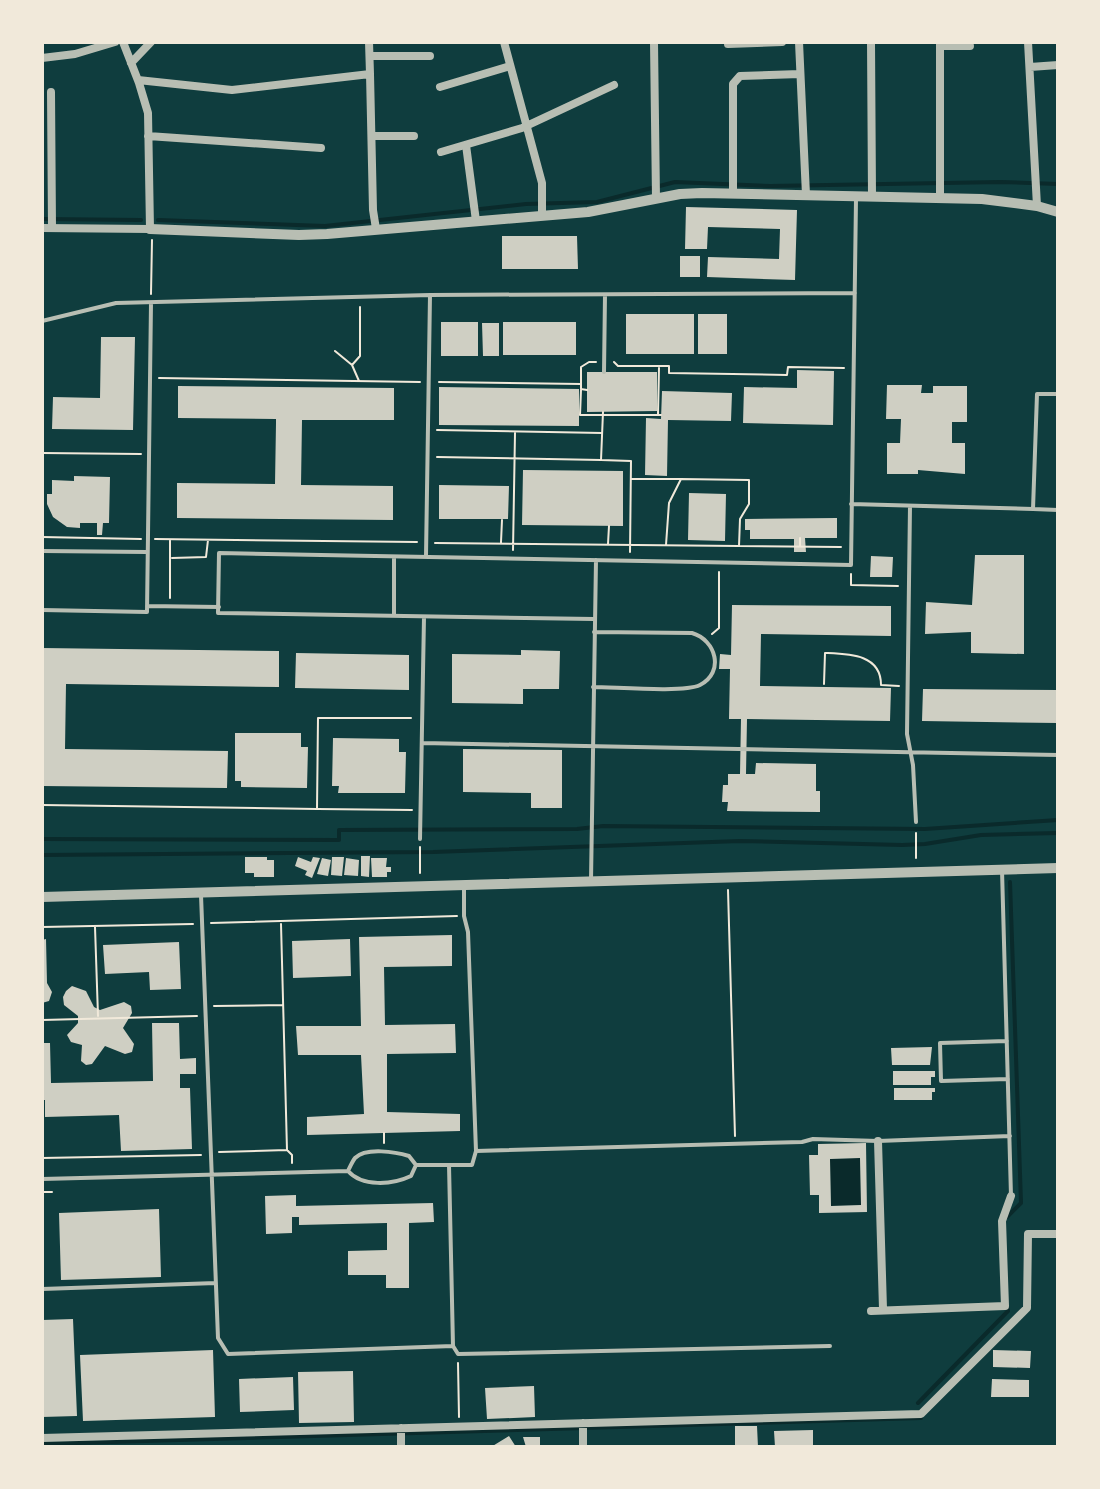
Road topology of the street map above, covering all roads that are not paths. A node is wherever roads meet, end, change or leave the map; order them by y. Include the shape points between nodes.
1 (115, 42) edge
2 (123, 42) edge
3 (151, 42) edge
4 (369, 42) edge
5 (504, 42) edge
6 (654, 42) edge
7 (782, 42) edge
8 (799, 42) edge
9 (871, 42) edge
10 (1028, 42) edge
11 (728, 44) dead end
12 (940, 44) edge
13 (970, 46) dead end
14 (370, 56) junction
15 (430, 56) dead end
16 (42, 58) edge
17 (131, 63) junction
18 (1058, 65) edge
19 (510, 66) junction
20 (1030, 67) junction
21 (370, 74) junction
22 (800, 74) junction
23 (138, 80) junction
24 (614, 85) dead end
25 (440, 87) dead end
26 (51, 92) dead end
27 (527, 125) junction
28 (148, 136) junction
29 (372, 136) junction
30 (414, 136) dead end
31 (466, 145) junction
32 (321, 148) dead end
33 (441, 152) dead end
34 (733, 187) junction
35 (940, 188) junction
36 (806, 189) junction
37 (872, 189) junction
38 (656, 191) junction
39 (857, 196) junction
40 (1037, 206) junction
41 (542, 207) junction
42 (1058, 212) edge
43 (475, 213) junction
44 (49, 223) edge
45 (375, 223) junction
46 (151, 229) junction
47 (855, 293) junction
48 (430, 295) junction
49 (605, 295) junction
50 (151, 303) junction
51 (42, 321) edge
52 (604, 372) dead end
53 (1058, 394) edge
54 (851, 504) junction
55 (910, 506) junction
56 (1033, 509) junction
57 (1058, 510) edge
58 (42, 551) edge
59 (147, 552) junction
60 (394, 557) junction
61 (426, 557) junction
62 (596, 560) junction
63 (147, 606) junction
64 (219, 607) junction
65 (42, 610) edge
66 (394, 616) junction
67 (424, 617) junction
68 (594, 619) junction
69 (594, 632) junction
70 (593, 687) junction
71 (422, 743) junction
72 (592, 745) junction
73 (911, 753) junction
74 (1058, 755) edge
75 (916, 822) dead end
76 (420, 836) road end
77 (1058, 868) edge
78 (1002, 869) junction
79 (591, 881) junction
80 (464, 885) junction
81 (201, 893) junction
82 (42, 897) edge
83 (1007, 1041) junction
84 (1008, 1079) junction
85 (1010, 1136) junction
86 (878, 1141) junction
87 (476, 1151) junction
88 (416, 1165) junction
89 (449, 1165) junction
90 (348, 1171) junction
91 (212, 1174) junction
92 (42, 1179) edge
93 (1011, 1196) joint
94 (1058, 1234) edge
95 (216, 1283) junction
96 (42, 1289) edge
97 (883, 1309) junction
98 (871, 1311) dead end
99 (453, 1346) junction
100 (830, 1346) dead end
101 (583, 1427) junction
102 (401, 1432) junction
103 (42, 1438) edge
104 (401, 1447) edge
105 (583, 1447) edge

1 - 16 street
2 - 17 street
3 - 17 street
4 - 14 street
5 - 19 street
6 - 38 street
7 - 11 street
8 - 22 street
9 - 37 street
10 - 20 street
12 - 13 street
12 - 35 street
14 - 15 street
14 - 21 street
17 - 23 street
18 - 20 street
19 - 25 street
19 - 27 street
20 - 40 street
21 - 23 street via 232,90
21 - 29 street
22 - 34 street via 740,76 733,84
22 - 36 street
23 - 28 street via 148,113
24 - 27 street
26 - 44 street
27 - 31 street
27 - 41 street via 542,183
28 - 32 street
28 - 46 street
29 - 30 street
29 - 45 street
31 - 33 street
31 - 43 street
34 - 36 street
34 - 38 street via 680,194
35 - 37 street
35 - 40 street
36 - 39 street
37 - 39 street
38 - 41 street via 588,212
39 - 47 lane
40 - 42 street
41 - 43 street
43 - 45 street
44 - 46 street
45 - 46 street via 299,235
47 - 49 lane
47 - 54 lane
48 - 49 lane
48 - 50 lane
48 - 61 lane
49 - 52 lane
50 - 51 lane via 116,303
50 - 59 lane
53 - 56 lane via 1037,394
54 - 55 lane
54 - 62 lane via 851,565
55 - 56 lane
55 - 73 lane
56 - 57 lane
58 - 59 lane
59 - 63 lane
60 - 61 lane
60 - 64 lane via 219,553
60 - 66 lane
61 - 62 lane
62 - 68 lane
63 - 64 lane
63 - 65 lane via 147,612
64 - 66 lane via 218,613
66 - 67 lane
67 - 68 lane
67 - 71 lane
68 - 69 lane
69 - 70 lane
69 - 70 lane via 692,633 707,640 715,667 696,687
70 - 72 lane
71 - 72 lane
71 - 76 lane
72 - 73 lane
72 - 79 lane
73 - 74 lane
73 - 75 lane
77 - 78 street
78 - 79 street
78 - 83 lane
79 - 80 street
80 - 81 street
80 - 87 lane
81 - 82 street
81 - 91 lane
83 - 84 lane
83 - 84 lane via 940,1043 940,1068 941,1081
84 - 85 lane
85 - 86 lane
85 - 93 lane
86 - 87 lane
86 - 97 street
87 - 89 lane via 472,1165
88 - 89 lane
88 - 90 lane via 411,1176 400,1181 367,1182
88 - 90 lane via 398,1152 364,1153
89 - 99 lane
90 - 91 lane
91 - 92 lane
91 - 95 lane
93 - 97 street via 1002,1221 1005,1306
94 - 101 street via 1028,1234 1027,1308 921,1414
95 - 96 lane
95 - 99 lane via 218,1338 228,1354
97 - 98 street
99 - 100 lane via 458,1354
101 - 102 street
101 - 105 street
102 - 103 street
102 - 104 street

